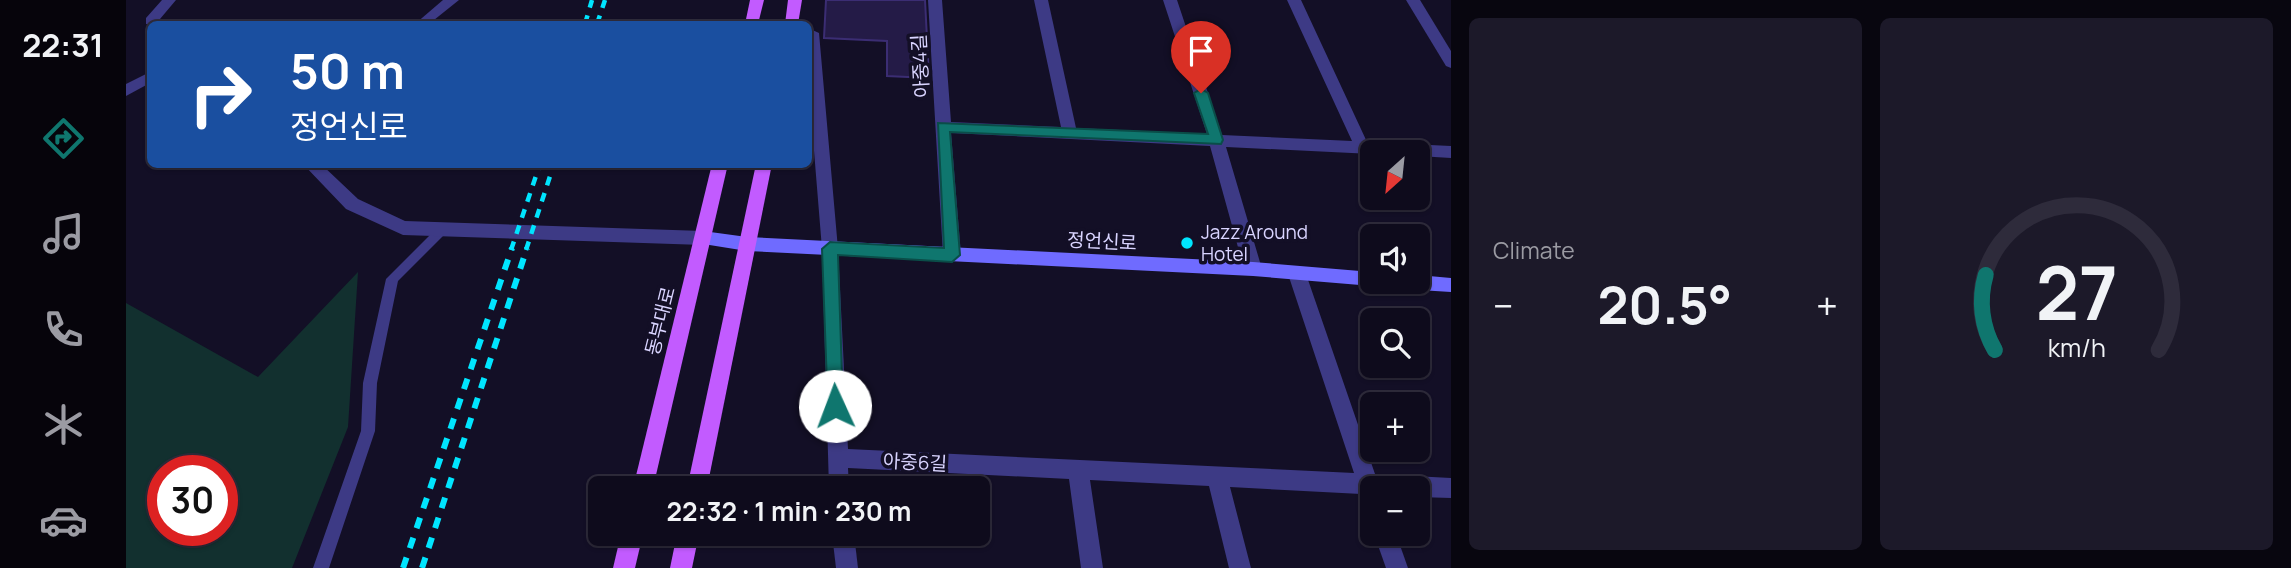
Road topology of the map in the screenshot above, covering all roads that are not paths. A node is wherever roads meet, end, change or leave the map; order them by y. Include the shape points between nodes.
1 (169, 0) edge
2 (452, 0) edge
3 (757, 0) edge
4 (795, 0) edge
5 (935, 0) edge
6 (1041, 0) edge
7 (1170, 0) edge
8 (1294, 0) edge
9 (1413, 0) edge
10 (152, 21) edge
11 (425, 21) edge
12 (753, 21) edge
13 (792, 21) edge
14 (812, 33) edge
15 (1451, 63) edge
16 (147, 79) edge
17 (126, 91) edge
18 (942, 127) junction
19 (1070, 133) junction
20 (1216, 140) junction
21 (1360, 143) edge
22 (1360, 147) edge
23 (1430, 151) edge
24 (1451, 152) edge
25 (315, 168) edge
26 (719, 168) edge
27 (763, 168) edge
28 (441, 231) junction
29 (703, 238) junction
30 (747, 244) junction
31 (830, 249) junction
32 (952, 255) junction
33 (1253, 270) junction
34 (1297, 274) junction
35 (1360, 278) edge
36 (1430, 284) edge
37 (1451, 285) edge
38 (836, 458) junction
39 (1078, 470) junction
40 (646, 476) edge
41 (699, 476) edge
42 (838, 476) edge
43 (1365, 476) edge
44 (1217, 477) junction
45 (1451, 488) edge
46 (1360, 489) edge
47 (1430, 489) edge
48 (629, 546) edge
49 (686, 546) edge
50 (844, 546) edge
51 (1389, 546) edge
52 (321, 568) edge
53 (624, 568) edge
54 (681, 568) edge
55 (847, 568) edge
56 (1092, 568) edge
57 (1240, 568) edge
58 (1397, 568) edge

1 - 10 street
2 - 11 street
3 - 12 main road
4 - 13 main road
5 - 18 street, 아중4길
6 - 19 street
7 - 20 street
8 - 21 street
9 - 15 street
14 - 31 street
16 - 17 street
18 - 19 street
18 - 32 street, 아중4길
19 - 20 street
20 - 22 street
20 - 33 street
23 - 24 street
25 - 28 street via 352,204 381,220 403,228
26 - 29 main road, 동부대로
27 - 30 main road
28 - 29 street
28 - 52 lane via 392,279 370,383 368,431
29 - 30 street, 정언신로
29 - 40 main road, 동부대로
30 - 31 street, 정언신로
30 - 41 main road
31 - 32 street, 정언신로
31 - 38 street
32 - 33 street, 정언신로
33 - 34 street, 정언신로
34 - 35 street, 정언신로
34 - 43 street
36 - 37 street
38 - 39 street, 아중6길
38 - 42 street
39 - 44 street, 아중6길
39 - 56 street
44 - 46 street, 아중6길
44 - 57 street
45 - 47 street, 아중6길
48 - 53 main road
49 - 54 main road
50 - 55 street
51 - 58 street

